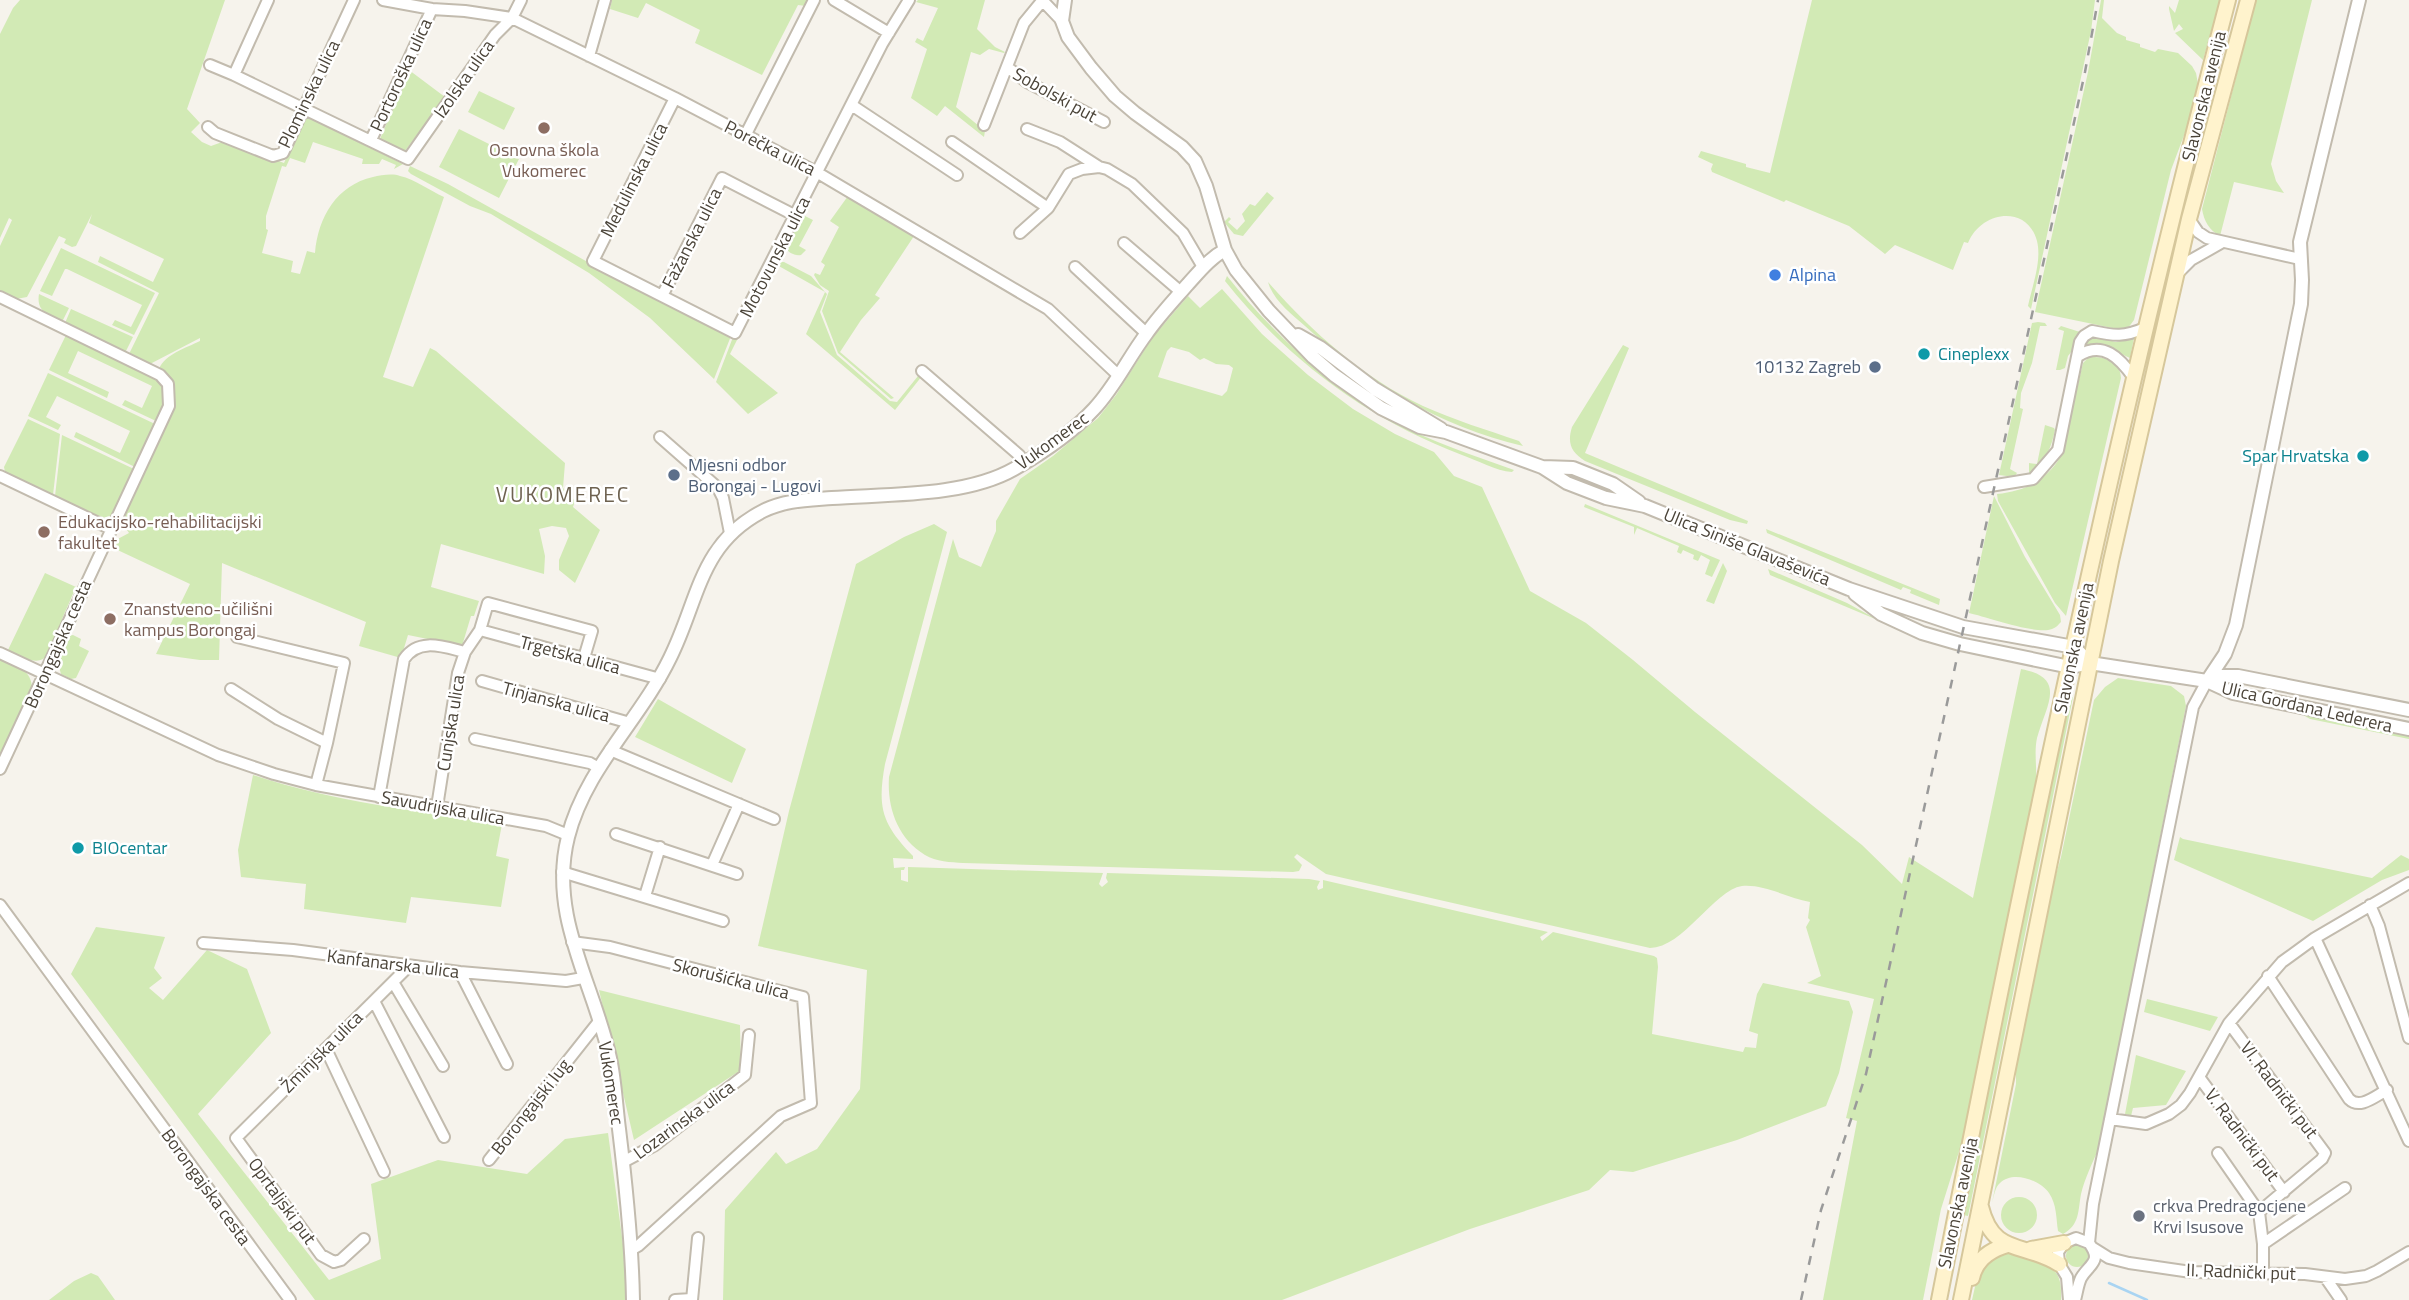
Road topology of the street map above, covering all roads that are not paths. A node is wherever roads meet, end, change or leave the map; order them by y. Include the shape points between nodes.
1 (268, 0) edge
2 (354, 0) edge
3 (383, 0) edge
4 (521, 0) edge
5 (605, 0) edge
6 (814, 0) edge
7 (834, 0) edge
8 (909, 0) edge
9 (1065, 0) edge
10 (2228, 0) edge
11 (2248, 0) edge
12 (2359, 0) edge
13 (1042, 1) edge
14 (466, 6) edge
15 (432, 9) junction
16 (512, 18) junction
17 (1062, 21) junction
18 (889, 33) junction
19 (589, 56) junction
20 (210, 65) dead end
21 (1007, 67) junction
22 (233, 75) junction
23 (674, 98) junction
24 (853, 106) junction
25 (304, 109) junction
26 (1104, 122) dead end
27 (984, 125) dead end
28 (208, 127) dead end
29 (1027, 129) dead end
30 (745, 136) junction
31 (371, 140) junction
32 (952, 142) dead end
33 (1099, 167) junction
34 (818, 173) junction
35 (957, 176) dead end
36 (1048, 208) junction
37 (796, 216) junction
38 (2189, 219) junction
39 (1020, 233) dead end
40 (1124, 243) dead end
41 (2221, 243) junction
42 (1224, 250) junction
43 (2300, 259) junction
44 (1075, 267) dead end
45 (1203, 267) junction
46 (2177, 274) junction
47 (1181, 292) junction
48 (662, 296) junction
49 (0, 298) edge
50 (2146, 328) junction
51 (1146, 334) junction
52 (2078, 356) junction
53 (922, 371) dead end
54 (1119, 376) junction
55 (2134, 378) junction
56 (660, 437) dead end
57 (1024, 463) junction
58 (0, 476) edge
59 (1984, 487) dead end
60 (111, 529) junction
61 (730, 533) junction
62 (1849, 589) junction
63 (480, 630) junction
64 (237, 637) dead end
65 (2074, 647) junction
66 (465, 652) junction
67 (0, 653) edge
68 (2225, 654) junction
69 (584, 658) junction
70 (2090, 663) junction
71 (2070, 667) junction
72 (45, 674) junction
73 (2238, 676) junction
74 (660, 679) junction
75 (482, 681) dead end
76 (2207, 681) junction
77 (231, 689) dead end
78 (2409, 710) edge
79 (630, 723) junction
80 (2409, 729) edge
81 (475, 739) dead end
82 (327, 743) junction
83 (610, 750) junction
84 (599, 768) junction
85 (0, 769) edge
86 (316, 785) junction
87 (379, 797) junction
88 (739, 804) junction
89 (437, 807) junction
90 (774, 819) dead end
91 (616, 834) dead end
92 (568, 835) junction
93 (660, 847) junction
94 (712, 865) junction
95 (562, 872) junction
96 (737, 874) dead end
97 (2409, 883) edge
98 (645, 896) junction
99 (0, 905) edge
100 (2370, 905) junction
101 (723, 921) dead end
102 (2315, 938) junction
103 (572, 942) junction
104 (203, 943) dead end
105 (408, 967) junction
106 (460, 972) junction
107 (2268, 976) junction
108 (583, 978) junction
109 (394, 982) junction
110 (374, 1001) junction
111 (600, 1020) junction
112 (2229, 1023) junction
113 (749, 1035) dead end
114 (2409, 1038) edge
115 (326, 1049) junction
116 (507, 1064) dead end
117 (443, 1066) dead end
118 (2199, 1077) junction
119 (2387, 1090) junction
120 (2110, 1119) junction
121 (444, 1137) dead end
122 (236, 1138) joint
123 (2409, 1141) edge
124 (2218, 1153) dead end
125 (489, 1160) dead end
126 (623, 1162) junction
127 (384, 1172) dead end
128 (2345, 1188) dead end
129 (2284, 1192) junction
130 (2093, 1204) junction
131 (1981, 1206) junction
132 (2259, 1212) junction
133 (698, 1238) dead end
134 (364, 1239) dead end
135 (2067, 1241) junction
136 (2263, 1244) junction
137 (2007, 1245) junction
138 (2091, 1246) junction
139 (2028, 1249) junction
140 (631, 1250) junction
141 (2409, 1252) edge
142 (2129, 1263) junction
143 (2062, 1267) junction
144 (2088, 1271) junction
145 (2263, 1273) junction
146 (2325, 1277) junction
147 (290, 1300) edge
148 (633, 1300) edge
149 (675, 1300) edge
150 (692, 1300) edge
151 (1939, 1300) edge
152 (1962, 1300) edge
153 (2069, 1300) edge
154 (2075, 1300) edge
155 (2341, 1300) edge

1 - 22 street
2 - 25 street, Plominska ulica
3 - 15 street, Porečka ulica
4 - 16 street, Izolska ulica
5 - 19 street
6 - 30 street
7 - 18 street
8 - 18 street, Motovunska ulica
9 - 17 street
10 - 50 main road, Slavonska avenija
11 - 38 main road, Slavonska avenija
12 - 43 street via 2305,218
13 - 17 street, Sobolski put
13 - 21 street, Sobolski put via 1024,23
14 - 15 street, Porečka ulica
14 - 16 street, Porečka ulica
15 - 31 street, Portoroška ulica
16 - 19 street, Porečka ulica
16 - 31 street, Izolska ulica via 495,35 408,159
17 - 42 street, Ulica Siniše Glavaševića via 1068,37 1115,96 1195,161
18 - 24 street, Motovunska ulica
19 - 23 street, Porečka ulica
20 - 22 street
21 - 26 street, Sobolski put
21 - 27 street, Sobolski put
22 - 25 street
23 - 30 street, Porečka ulica
23 - 48 street, Medulinska ulica via 593,261
24 - 34 street, Motovunska ulica
24 - 35 street
25 - 28 street, Plominska ulica via 283,153 273,156
25 - 31 street
29 - 33 street via 1060,142
30 - 34 street, Porečka ulica
32 - 36 street
33 - 36 street via 1069,174
33 - 45 street via 1132,184 1183,233
34 - 37 street, Motovunska ulica
34 - 54 street, Porečka ulica via 1048,309
36 - 39 street
37 - 48 street, Motovunska ulica via 735,333
37 - 48 street, Fažanska ulica via 722,178
38 - 41 street via 2197,232
38 - 46 main road, Slavonska avenija
40 - 47 street
41 - 43 street
41 - 46 street
42 - 45 street, Vukomerec
42 - 62 street, Ulica Siniše Glavaševića via 1286,328 1334,375 1381,408 1420,427 1542,467 1573,468 1613,484 1645,506
43 - 68 street via 2301,304 2238,616
44 - 51 street
45 - 47 street, Vukomerec
46 - 70 main road, Slavonska avenija
47 - 51 street, Vukomerec
49 - 60 street, Borongajska cesta via 140,364 168,384 169,406
50 - 52 street via 2119,336 2092,331 2080,342
50 - 55 main road, Slavonska avenija
51 - 54 street, Vukomerec
52 - 55 street via 2093,349 2113,354
52 - 59 street via 2058,450 2033,479
53 - 57 street
54 - 57 street, Vukomerec via 1095,409
55 - 65 main road, Slavonska avenija
56 - 61 street via 718,488
57 - 61 street, Vukomerec via 962,488 787,501
58 - 60 street
60 - 72 street, Borongajska cesta
61 - 74 street, Vukomerec via 709,562
62 - 65 street, Ulica Siniše Glavaševića via 1964,627
62 - 71 street, Ulica Siniše Glavaševića via 1881,614 1922,633
63 - 66 street, Cunjska ulica
63 - 69 street, Trgetska ulica
63 - 69 street, Cunjska ulica via 488,603 592,631
64 - 82 street via 344,663
65 - 70 street
65 - 71 main road, Slavonska avenija
66 - 87 street via 429,645 412,650 404,659
66 - 89 street, Cunjska ulica
67 - 72 street, Savudrijska ulica
68 - 73 street via 2229,669
68 - 76 street
69 - 74 street, Trgetska ulica
70 - 71 street
70 - 76 street, Ulica Gordana Lederera
70 - 131 main road, Slavonska avenija
71 - 151 main road, Slavonska avenija
72 - 85 street, Borongajska cesta
72 - 86 street, Savudrijska ulica via 218,755
73 - 76 street, Ulica Gordana Lederera
73 - 78 street, Ulica Gordana Lederera
74 - 79 street, Vukomerec
75 - 79 street, Tinjanska ulica
76 - 80 street, Ulica Gordana Lederera via 2233,694
76 - 120 street via 2193,707
77 - 82 street
79 - 83 street, Vukomerec
81 - 84 street
82 - 86 street
83 - 84 street, Vukomerec
83 - 88 street
84 - 92 street, Vukomerec
86 - 87 street, Savudrijska ulica
87 - 89 street, Savudrijska ulica
88 - 90 street
88 - 94 street
89 - 92 street, Savudrijska ulica via 546,826
91 - 93 street
92 - 95 street, Vukomerec
93 - 94 street
93 - 98 street
94 - 96 street
95 - 98 street
95 - 103 street, Vukomerec
97 - 100 street
98 - 101 street
99 - 147 street, Borongajska cesta
100 - 102 street
100 - 114 street
102 - 107 street
102 - 119 street
103 - 108 street, Vukomerec
103 - 140 street, Skorušićka ulica via 610,947 803,997 811,1103 781,1116
104 - 105 street, Kanfanarska ulica via 293,950
105 - 106 street, Kanfanarska ulica
105 - 109 street, Žminjska ulica
106 - 108 street, Kanfanarska ulica via 566,981
106 - 116 street
107 - 112 street
107 - 119 street via 2353,1104 2360,1105
108 - 111 street, Vukomerec
109 - 110 street, Žminjska ulica
109 - 117 street
110 - 115 street, Žminjska ulica
110 - 121 street
111 - 125 street, Borongajski lug
111 - 126 street, Vukomerec via 611,1060
112 - 118 street
112 - 129 street, VI. Radnički put via 2325,1153
113 - 126 street, Lozarinska ulica via 745,1075 655,1145
115 - 122 street, Žminjska ulica
115 - 127 street
118 - 120 street via 2180,1105 2155,1122
118 - 129 street, V. Radnički put
119 - 123 street
120 - 130 street
122 - 134 street, Oprtaljski put via 321,1255 341,1261
124 - 132 street
126 - 140 street, Vukomerec
128 - 136 street
129 - 132 street, VI. Radnički put
130 - 135 street
130 - 138 street
131 - 137 main road via 1991,1231
131 - 152 main road, Slavonska avenija
132 - 136 street
133 - 150 street
135 - 138 street via 2081,1238
135 - 139 main road
135 - 143 street via 2058,1252
136 - 145 street
137 - 139 main road
137 - 152 main road via 1978,1263
138 - 142 street, II. Radnički put via 2109,1258
138 - 144 street via 2094,1261
139 - 143 main road
140 - 148 street, Vukomerec
141 - 146 street, II. Radnički put via 2366,1276
142 - 144 street, II. Radnički put
142 - 145 street, II. Radnički put via 2206,1273
143 - 144 street via 2073,1275
143 - 153 street
144 - 154 street
145 - 146 street, II. Radnički put
146 - 155 street
149 - 150 street

